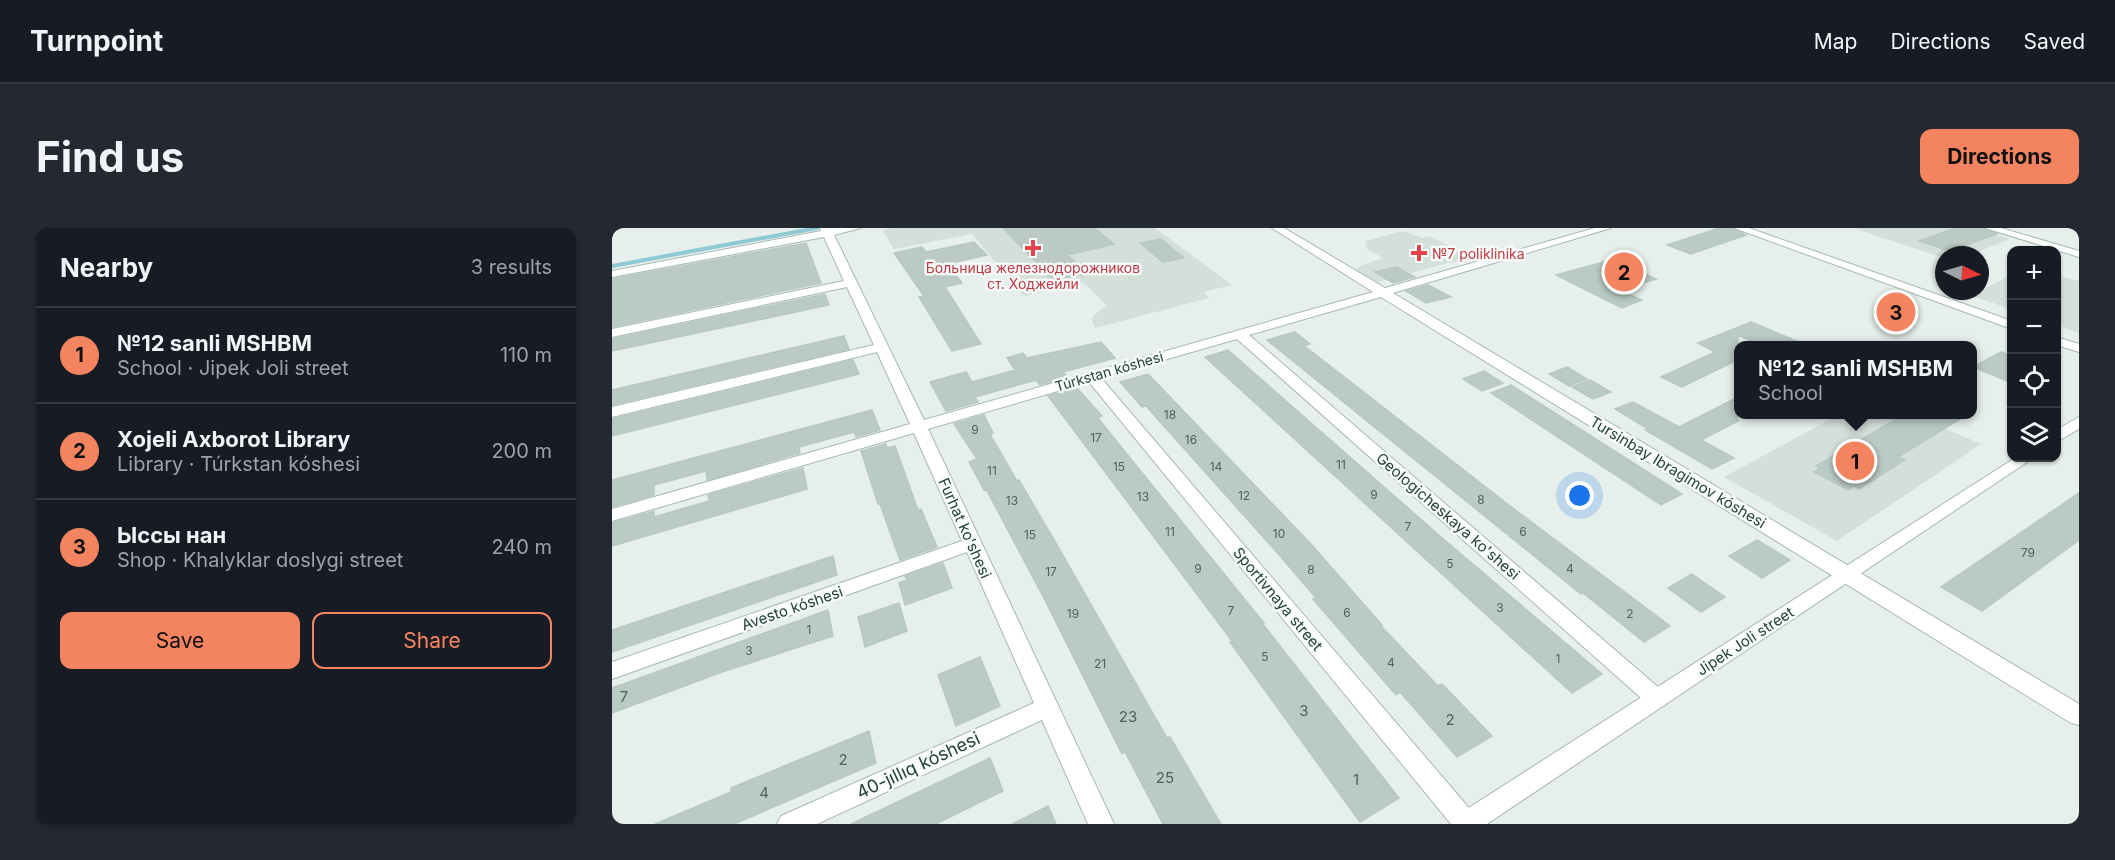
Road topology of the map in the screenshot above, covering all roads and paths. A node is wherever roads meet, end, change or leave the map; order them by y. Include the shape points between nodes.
1 (856, 228) edge
2 (1277, 228) edge
3 (1606, 228) edge
4 (1739, 228) edge
5 (1990, 228) edge
6 (826, 231) edge
7 (2079, 254) edge
8 (612, 274) edge
9 (849, 283) junction
10 (1383, 292) junction
11 (2007, 323) edge
12 (612, 333) edge
13 (1238, 333) junction
14 (2061, 342) edge
15 (880, 347) junction
16 (2079, 348) edge
17 (1091, 375) junction
18 (612, 412) edge
19 (2079, 422) edge
20 (919, 426) junction
21 (2061, 434) edge
22 (2019, 462) edge
23 (612, 515) edge
24 (972, 544) junction
25 (1846, 574) junction
26 (612, 671) edge
27 (1657, 699) junction
28 (1047, 706) junction
29 (2079, 716) edge
30 (790, 824) edge
31 (1101, 824) edge
32 (1465, 824) edge

1 - 6 street
2 - 10 street, Tursinbay Ibragimov kóshesi
3 - 10 street, Túrkstan kóshesi
4 - 11 street
5 - 7 street
6 - 8 street
6 - 9 street, Furhat ko'shesi
9 - 12 street
9 - 15 street, Furhat ko'shesi
10 - 13 street, Túrkstan kóshesi
10 - 25 street, Tursinbay Ibragimov kóshesi
13 - 17 street, Túrkstan kóshesi
13 - 27 street, Geologicheskaya ko'shesi
14 - 16 street
15 - 18 street
15 - 20 street, Furhat ko'shesi
17 - 20 street, Túrkstan kóshesi
17 - 32 street, Sportivnaya street
19 - 21 street
20 - 23 street, Túrkstan kóshesi
20 - 24 street, Furhat ko'shesi
22 - 25 street, Jipek Joli street
24 - 26 street, Avesto kóshesi
24 - 28 street, Furhat ko'shesi
25 - 27 street, Jipek Joli street
25 - 29 street, Tursinbay Ibragimov kóshesi
27 - 32 street, Jipek Joli street
28 - 30 street, 40-jıllıq kóshesi
28 - 31 street, Furhat ko'shesi

